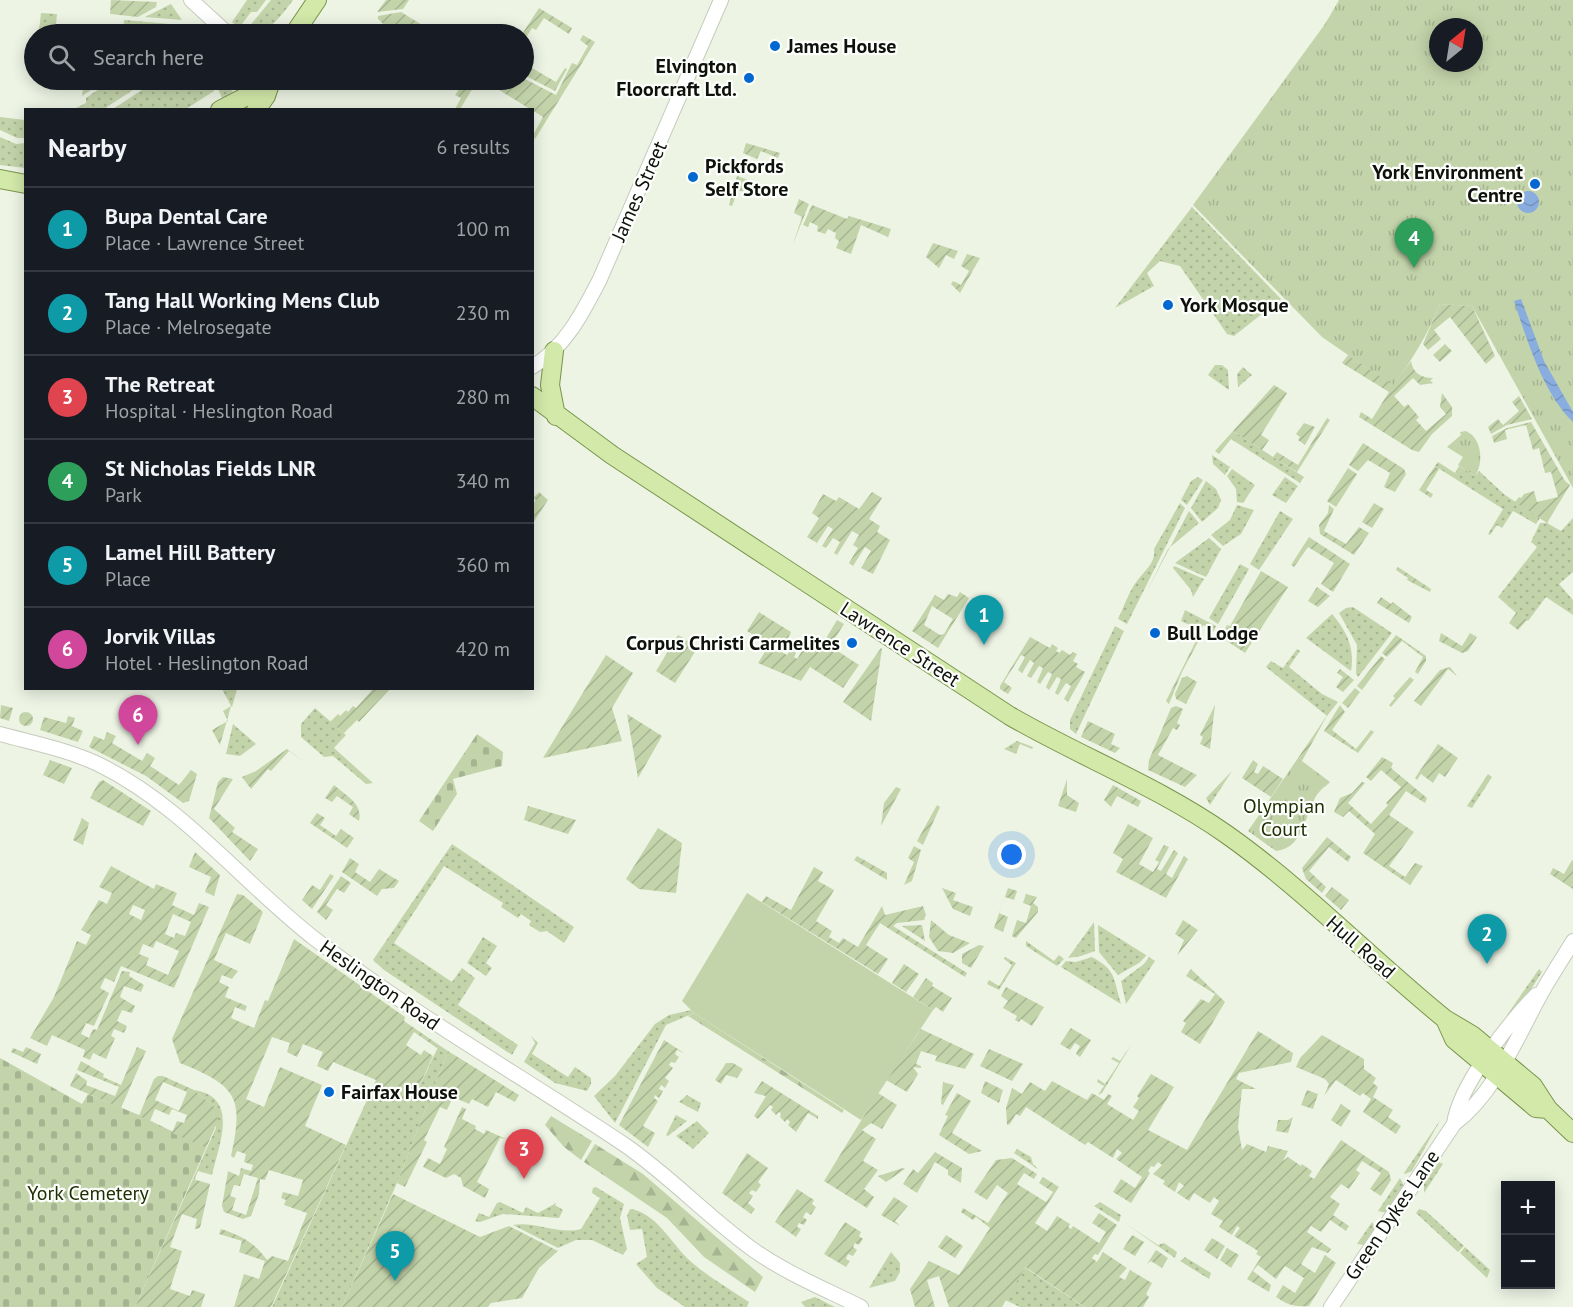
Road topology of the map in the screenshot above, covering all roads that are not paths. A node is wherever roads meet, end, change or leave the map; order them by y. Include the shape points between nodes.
1 (191, 0) edge
2 (317, 0) edge
3 (721, 0) edge
4 (217, 24) edge
5 (299, 24) edge
6 (263, 95) edge
7 (226, 108) edge
8 (0, 179) edge
9 (24, 184) edge
10 (554, 351) junction
11 (534, 366) edge
12 (534, 398) edge
13 (556, 416) junction
14 (0, 734) edge
15 (1277, 875) joint
16 (1573, 941) edge
17 (1494, 1062) junction
18 (1573, 1133) edge
19 (861, 1307) edge
20 (1331, 1307) edge

1 - 4 street
2 - 5 main road
3 - 10 street, James Street via 600,279
6 - 7 main road
8 - 9 main road
10 - 11 street, James Street
10 - 13 main road via 550,385
12 - 13 main road, Lawrence Street
13 - 15 main road, Lawrence Street via 1010,716 1186,808
14 - 19 street, Heslington Road via 98,764 144,791 314,938 435,1024 646,1160 756,1252
15 - 17 main road, Hull Road via 1445,1019 1456,1023
16 - 17 street, Green Dykes Lane via 1546,985 1508,1027
17 - 18 main road, Hull Road via 1538,1091 1548,1109
17 - 20 street, Green Dykes Lane via 1477,1102 1454,1124

